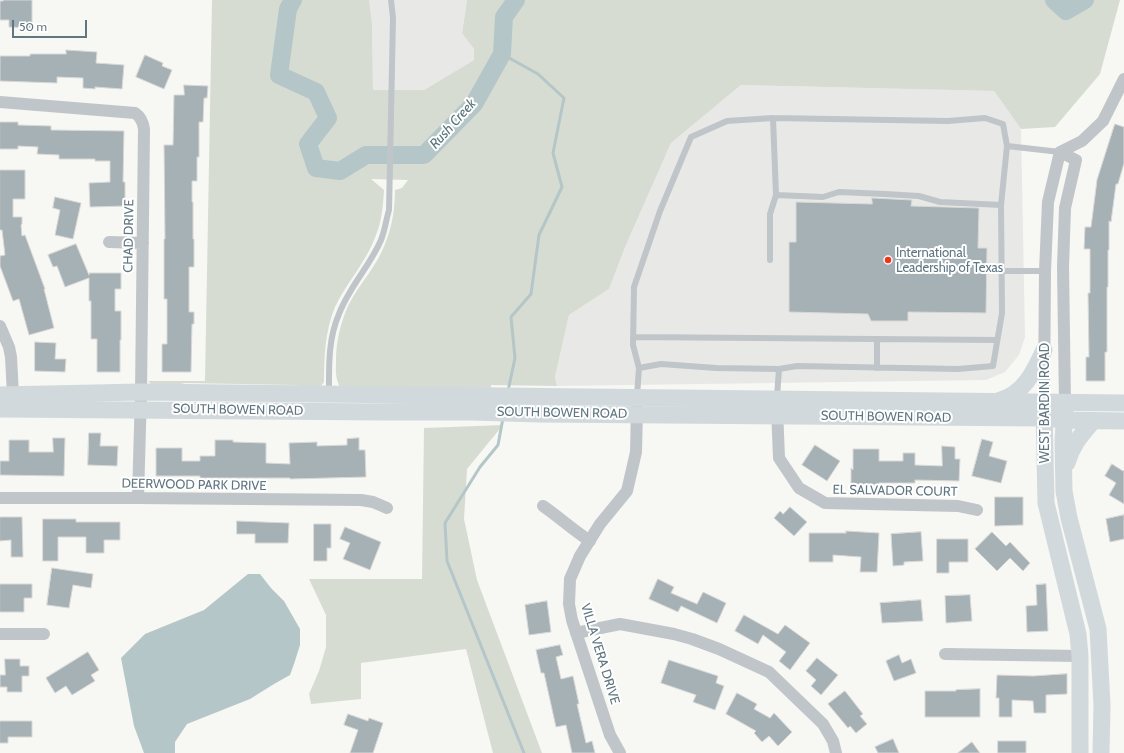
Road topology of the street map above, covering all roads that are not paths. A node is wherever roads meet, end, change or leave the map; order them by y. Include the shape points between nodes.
1 (391, 0) edge
2 (1124, 79) edge
3 (0, 102) edge
4 (773, 118) junction
5 (1007, 146) junction
6 (1060, 152) junction
7 (776, 195) junction
8 (1001, 205) junction
9 (109, 242) dead end
10 (144, 243) junction
11 (770, 260) dead end
12 (1001, 271) junction
13 (1044, 271) junction
14 (0, 326) edge
15 (633, 337) junction
16 (876, 339) junction
17 (998, 340) junction
18 (1044, 350) junction
19 (639, 368) junction
20 (877, 368) junction
21 (779, 369) junction
22 (141, 392) junction
23 (7, 395) edge
24 (997, 402) junction
25 (1065, 402) junction
26 (329, 403) junction
27 (1124, 403) edge
28 (471, 404) junction
29 (637, 406) junction
30 (777, 408) junction
31 (0, 409) edge
32 (140, 409) junction
33 (1044, 410) junction
34 (1065, 420) junction
35 (1093, 421) junction
36 (1124, 421) edge
37 (1064, 479) junction
38 (0, 498) edge
39 (138, 498) junction
40 (543, 506) dead end
41 (387, 508) dead end
42 (977, 510) dead end
43 (590, 541) junction
44 (576, 633) junction
45 (0, 634) edge
46 (44, 634) dead end
47 (945, 654) dead end
48 (1080, 656) junction
49 (620, 753) edge
50 (836, 753) edge
51 (1080, 753) edge
52 (1101, 753) edge

1 - 26 lane via 393,18 389,210 381,239 339,314 332,337
2 - 6 street via 1103,121 1082,141
3 - 10 street, CHAD DRIVE via 135,112 140,116 144,129
4 - 5 lane via 948,121 985,118 1003,124
4 - 7 lane
4 - 15 lane via 727,121 691,137 660,211 634,287
5 - 6 lane
5 - 8 lane
6 - 13 street, WEST BARDIN ROAD via 1048,202
6 - 25 street, WEST BARDIN ROAD via 1076,160 1065,208
7 - 8 lane via 823,197 839,192 885,194 919,196 940,202
7 - 11 lane via 770,214
8 - 12 lane
9 - 10 street
10 - 22 street, CHAD DRIVE
12 - 13 lane
12 - 17 lane via 1002,313
13 - 18 street, WEST BARDIN ROAD
14 - 23 street via 11,357
15 - 16 lane
15 - 19 lane
16 - 17 lane
16 - 20 lane
17 - 20 lane via 993,366
18 - 24 main road via 1029,380 1016,392
18 - 33 street, WEST BARDIN ROAD
19 - 21 lane via 661,364
19 - 29 lane
20 - 21 lane via 797,366
21 - 30 lane
22 - 23 main road, SOUTH BOWEN ROAD
22 - 26 main road, SOUTH BOWEN ROAD
22 - 32 street, CHAD DRIVE
24 - 30 main road, SOUTH BOWEN ROAD
24 - 33 main road, SOUTH BOWEN ROAD
25 - 27 main road, SOUTH BOWEN ROAD
25 - 33 main road, SOUTH BOWEN ROAD
25 - 34 main road, WEST BARDIN ROAD
26 - 28 main road, SOUTH BOWEN ROAD
26 - 32 main road, SOUTH BOWEN ROAD
28 - 29 main road, SOUTH BOWEN ROAD via 548,397
28 - 29 main road, SOUTH BOWEN ROAD via 540,414
29 - 30 main road, SOUTH BOWEN ROAD
29 - 43 street, VILLA VERA DRIVE via 636,452 627,491 600,524
30 - 33 main road, SOUTH BOWEN ROAD
30 - 42 street, EL SALVADOR COURT via 780,458 799,488 825,503 958,506
31 - 32 main road, SOUTH BOWEN ROAD
32 - 39 street, CHAD DRIVE
33 - 34 main road, SOUTH BOWEN ROAD
33 - 48 main road, WEST BARDIN ROAD via 1046,503 1078,634
34 - 35 main road, SOUTH BOWEN ROAD
34 - 37 main road, WEST BARDIN ROAD
35 - 36 main road, SOUTH BOWEN ROAD
35 - 37 main road via 1076,440
37 - 52 main road, WEST BARDIN ROAD via 1069,518 1098,629 1102,705
38 - 39 street, DEERWOOD PARK DRIVE
39 - 41 street, DEERWOOD PARK DRIVE via 362,500
40 - 43 street
43 - 44 street, VILLA VERA DRIVE via 570,579 569,604
44 - 49 street, VILLA VERA DRIVE via 610,735
44 - 50 street via 620,624 674,634 719,649 769,672 823,724 833,741
45 - 46 street
47 - 48 street
48 - 51 main road, WEST BARDIN ROAD

